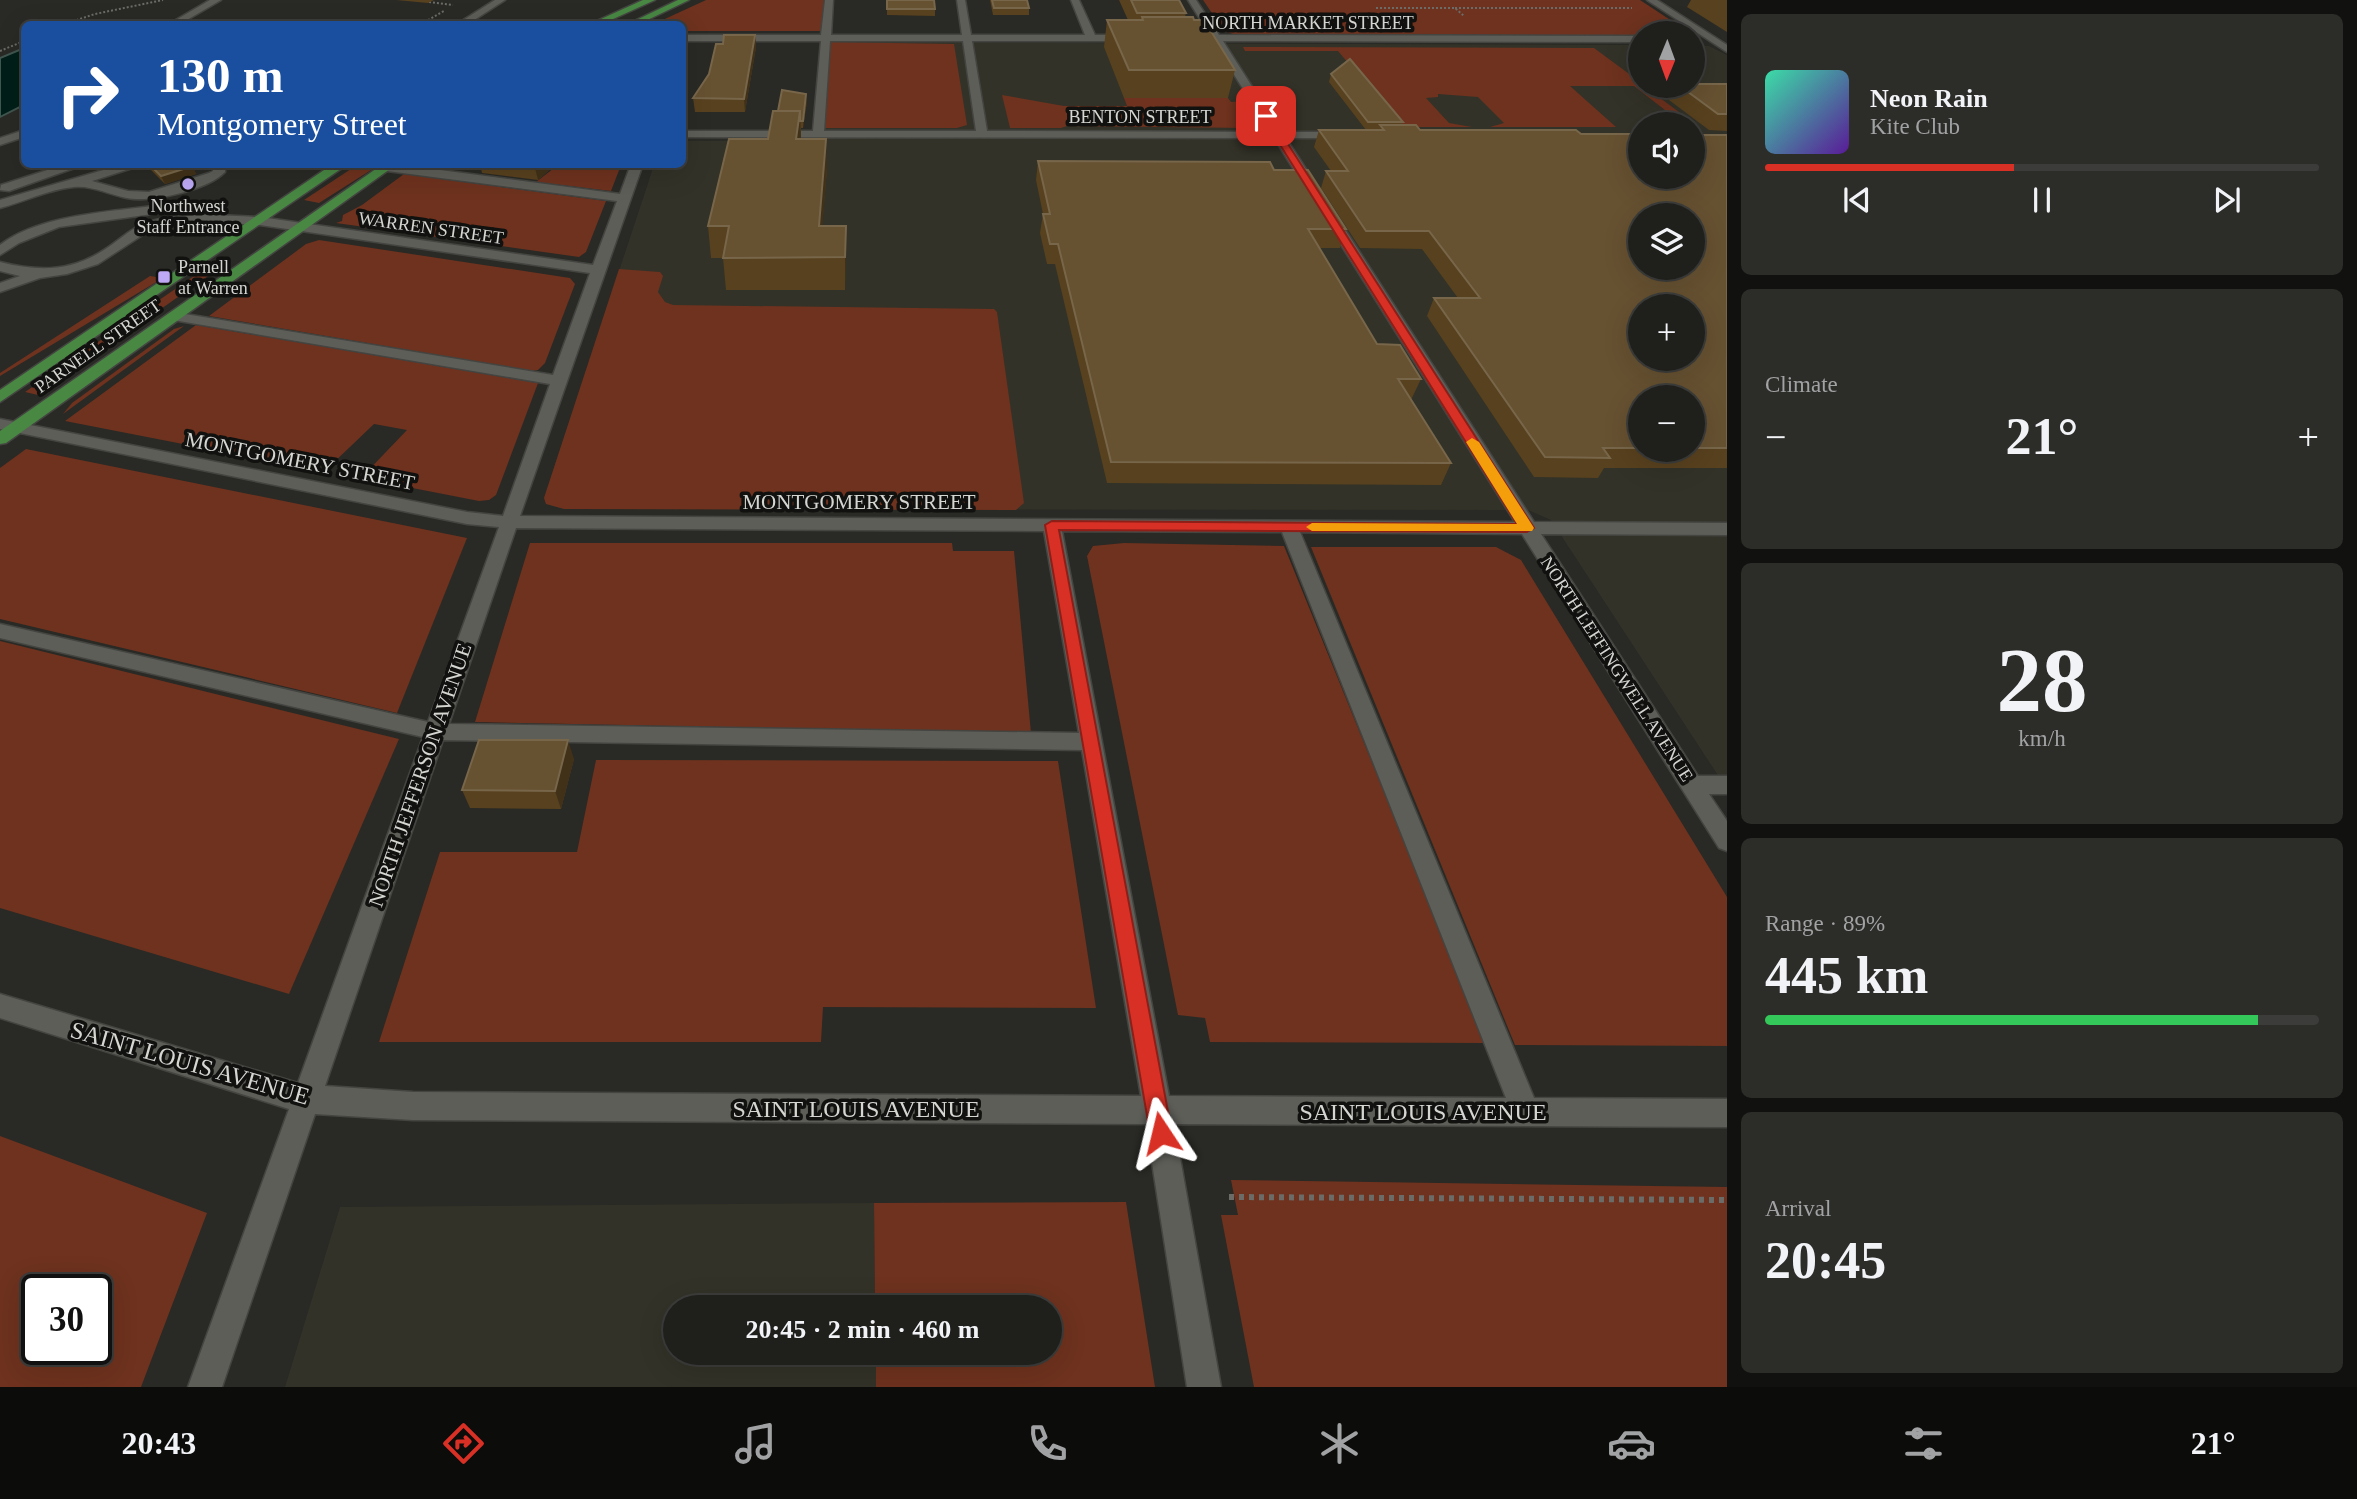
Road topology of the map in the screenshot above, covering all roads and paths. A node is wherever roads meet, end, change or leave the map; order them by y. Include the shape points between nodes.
1 (163, 0) edge
2 (217, 0) edge
3 (651, 0) edge
4 (685, 0) edge
5 (829, 0) edge
6 (961, 0) edge
7 (1075, 0) edge
8 (1192, 0) edge
9 (1651, 0) edge
10 (429, 2) dead end
11 (504, 3) edge
12 (454, 5) dead end
13 (1376, 8) dead end
14 (1455, 8) junction
15 (1641, 8) dead end
16 (1464, 16) dead end
17 (219, 19) dead end
18 (74, 21) edge
19 (179, 21) edge
20 (239, 21) edge
21 (468, 21) edge
22 (482, 21) edge
23 (602, 21) edge
24 (640, 21) edge
25 (686, 38) edge
26 (967, 38) junction
27 (1091, 38) junction
28 (1147, 38) edge
29 (1203, 38) edge
30 (1217, 38) junction
31 (826, 39) junction
32 (1628, 39) edge
33 (1705, 39) edge
34 (1711, 39) junction
35 (1727, 39) edge
36 (21, 42) edge
37 (1727, 49) edge
38 (0, 51) edge
39 (21, 134) edge
40 (686, 134) edge
41 (818, 134) junction
42 (982, 135) junction
43 (1278, 135) junction
44 (1359, 135) edge
45 (0, 142) edge
46 (68, 168) edge
47 (126, 168) edge
48 (219, 168) edge
49 (336, 168) edge
50 (386, 168) edge
51 (404, 168) edge
52 (636, 168) edge
53 (75, 183) junction
54 (0, 191) edge
55 (624, 198) junction
56 (6, 202) edge
57 (260, 221) junction
58 (300, 227) junction
59 (0, 251) edge
60 (0, 266) edge
61 (598, 270) junction
62 (47, 272) junction
63 (0, 288) edge
64 (173, 316) junction
65 (560, 381) junction
66 (0, 397) edge
67 (8, 426) edge
68 (0, 439) edge
69 (509, 522) junction
70 (1052, 525) junction
71 (1289, 527) junction
72 (1527, 528) junction
73 (1727, 529) edge
74 (0, 631) edge
75 (436, 732) junction
76 (1090, 742) junction
77 (1691, 785) junction
78 (1727, 785) edge
79 (1727, 841) edge
80 (0, 1006) edge
81 (305, 1099) junction
82 (1158, 1111) junction
83 (1525, 1112) junction
84 (1727, 1112) edge
85 (1229, 1198) dead end
86 (1727, 1200) edge
87 (205, 1387) edge
88 (1204, 1387) edge

1 - 18 path
2 - 19 street
3 - 23 main road
4 - 24 main road
5 - 31 street
6 - 26 street
7 - 27 street
8 - 30 street, NORTH LEFFINGWELL AVENUE
9 - 34 street
10 - 12 path
11 - 21 street
11 - 22 street
13 - 14 path
14 - 15 path
14 - 16 path
17 - 20 path
25 - 31 street
26 - 27 street
26 - 31 street
26 - 42 street
27 - 28 street
29 - 30 street, NORTH MARKET STREET
30 - 32 street, NORTH MARKET STREET
30 - 43 street, NORTH LEFFINGWELL AVENUE
31 - 41 street
33 - 34 street
34 - 35 street
34 - 37 street
36 - 38 path
39 - 45 street
40 - 41 street, BENTON STREET
41 - 42 street, BENTON STREET
42 - 43 street, BENTON STREET
43 - 44 street, BENTON STREET
43 - 72 street, NORTH LEFFINGWELL AVENUE
46 - 54 street
47 - 53 street
48 - 53 street via 204,180 144,196
49 - 57 main road, PARNELL STREET
50 - 58 main road, PARNELL STREET
51 - 55 street
52 - 55 street, NORTH JEFFERSON AVENUE
53 - 56 street
54 - 56 street
55 - 61 street, NORTH JEFFERSON AVENUE
57 - 58 street, WARREN STREET
57 - 59 street via 215,206 171,207 57,224 14,240
57 - 62 street via 192,219 153,225 93,261
57 - 66 main road, PARNELL STREET
58 - 61 street, WARREN STREET
58 - 64 main road, PARNELL STREET
60 - 62 street via 22,273
61 - 65 street, NORTH JEFFERSON AVENUE
62 - 63 street
64 - 65 street
64 - 67 main road, PARNELL STREET
65 - 69 street, NORTH JEFFERSON AVENUE
67 - 68 main road, PARNELL STREET
67 - 69 street, MONTGOMERY STREET
69 - 70 street, MONTGOMERY STREET
69 - 75 street, NORTH JEFFERSON AVENUE
70 - 71 street, MONTGOMERY STREET
70 - 76 street
71 - 72 street, MONTGOMERY STREET
71 - 83 street
72 - 73 street, MONTGOMERY STREET
72 - 77 street, NORTH LEFFINGWELL AVENUE
74 - 75 street
75 - 76 street
75 - 81 street, NORTH JEFFERSON AVENUE
76 - 82 street
77 - 78 street
77 - 79 street, NORTH LEFFINGWELL AVENUE
80 - 81 street, SAINT LOUIS AVENUE
81 - 82 street, SAINT LOUIS AVENUE via 413,1107
81 - 87 street, NORTH JEFFERSON AVENUE
82 - 83 street, SAINT LOUIS AVENUE
82 - 88 street
83 - 84 street, SAINT LOUIS AVENUE
85 - 86 path

